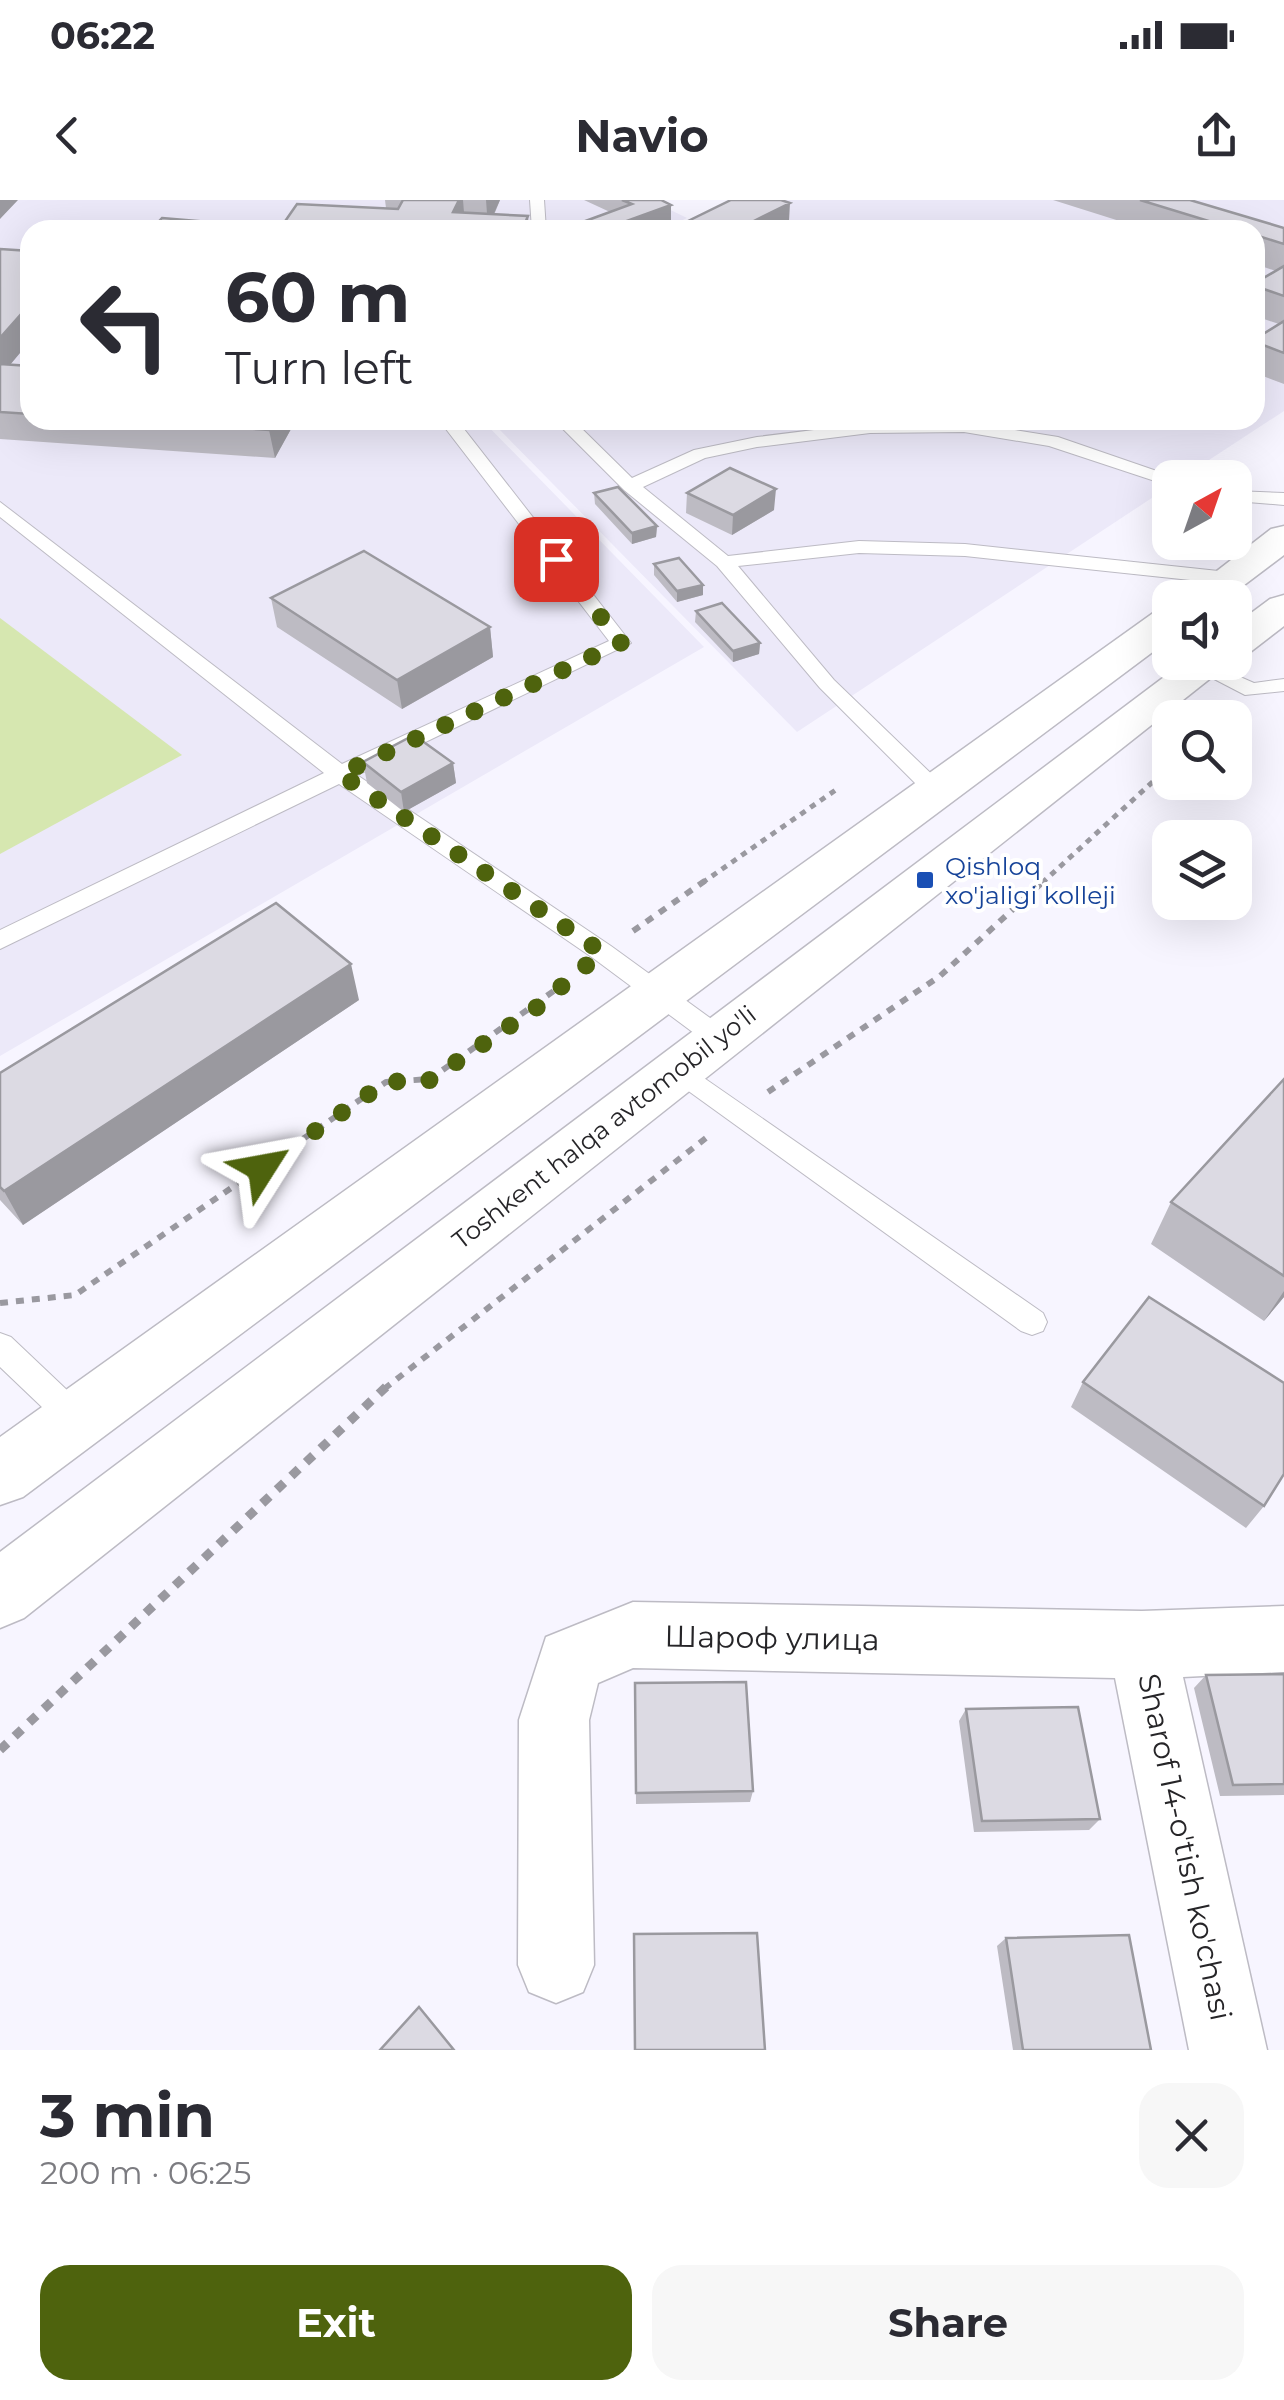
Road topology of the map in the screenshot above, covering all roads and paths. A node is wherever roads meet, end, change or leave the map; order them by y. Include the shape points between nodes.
1 (456, 430) edge
2 (572, 430) edge
3 (885, 430) edge
4 (984, 430) edge
5 (1152, 475) edge
6 (630, 486) junction
7 (1252, 497) edge
8 (1284, 499) edge
9 (0, 508) edge
10 (1284, 537) edge
11 (724, 562) junction
12 (1162, 580) edge
13 (1225, 580) edge
14 (1284, 607) edge
15 (1252, 631) edge
16 (1152, 633) edge
17 (1187, 680) edge
18 (1241, 680) edge
19 (1284, 684) edge
20 (340, 774) junction
21 (1152, 782) edge
22 (838, 789) dead end
23 (936, 791) junction
24 (0, 940) edge
25 (602, 952) junction
26 (659, 993) junction
27 (698, 1054) junction
28 (739, 1113) junction
29 (0, 1303) edge
30 (1032, 1322) dead end
31 (0, 1347) edge
32 (77, 1420) junction
33 (0, 1475) edge
34 (0, 1594) edge
35 (1284, 1639) edge
36 (1142, 1645) junction
37 (0, 1750) edge
38 (556, 1965) dead end
39 (1228, 2050) edge

1 - 20 lane via 621,643
2 - 6 lane
3 - 6 lane via 700,454
4 - 5 lane via 1052,440
6 - 11 lane
7 - 8 lane
9 - 20 lane
10 - 13 highway
11 - 12 lane via 859,546 965,550
11 - 23 lane via 827,684
14 - 15 highway, Toshkent halqa avtomobil yo'li
16 - 23 highway
17 - 27 highway, Toshkent halqa avtomobil yo'li
18 - 19 lane via 1252,690
20 - 24 lane
20 - 25 lane
21 - 28 path via 940,976
22 - 25 path
23 - 26 highway
25 - 26 lane
25 - 29 path via 536,1008 430,1080 386,1082 75,1295
26 - 27 lane
26 - 32 highway
27 - 28 lane
27 - 34 highway, Toshkent halqa avtomobil yo'li
28 - 30 lane
28 - 37 path via 437,1346 322,1444
31 - 32 lane
32 - 33 highway
35 - 36 street, Шароф улица
36 - 38 street, Шароф улица via 633,1636 570,1662 554,1720
36 - 39 street, Sharof 14-o'tish ko'chasi

